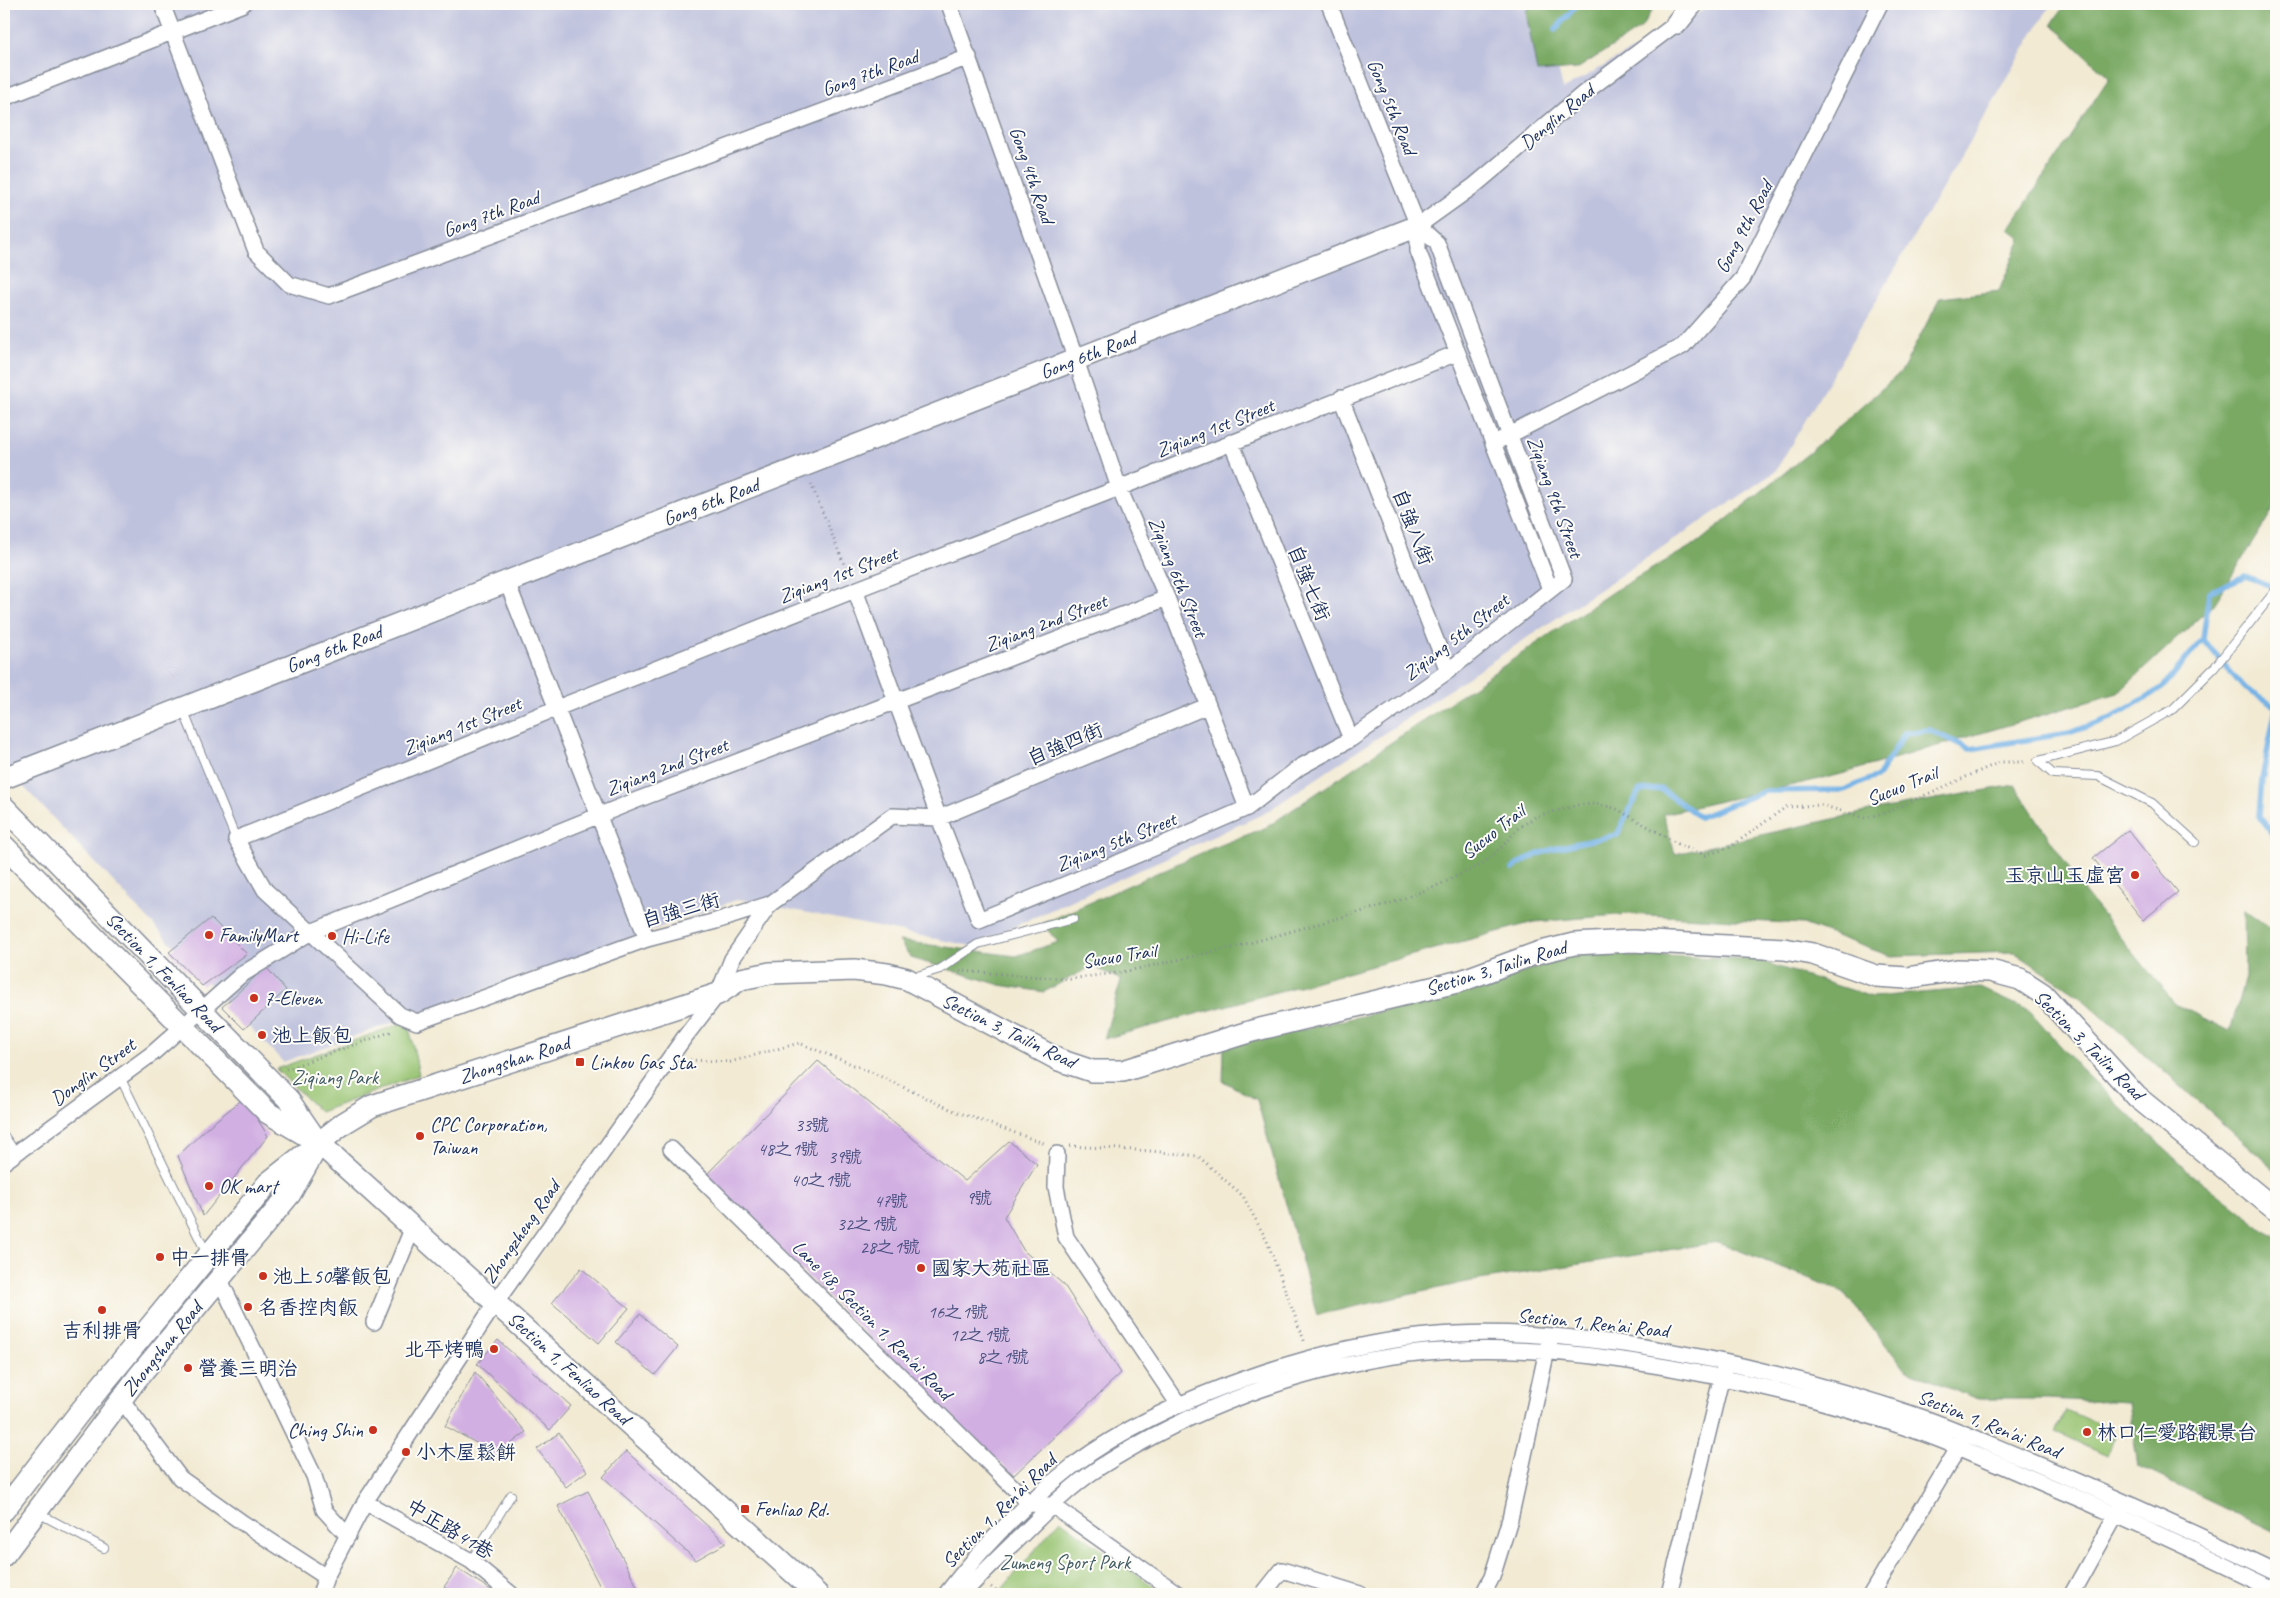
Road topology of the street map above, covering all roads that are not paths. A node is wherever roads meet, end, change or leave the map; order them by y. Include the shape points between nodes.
1 (162, 4) edge
2 (243, 4) edge
3 (949, 4) edge
4 (1329, 4) edge
5 (1692, 4) edge
6 (1880, 4) edge
7 (1677, 23) joint
8 (173, 31) junction
9 (969, 57) junction
10 (4, 98) edge
11 (1418, 226) junction
12 (1457, 353) junction
13 (1076, 360) junction
14 (1341, 398) junction
15 (1511, 435) junction
16 (1231, 442) junction
17 (1492, 445) junction
18 (1119, 488) junction
19 (507, 582) junction
20 (1550, 589) junction
21 (855, 590) junction
22 (2276, 590) edge
23 (1167, 598) junction
24 (1448, 670) junction
25 (896, 701) junction
26 (1207, 706) junction
27 (183, 708) junction
28 (557, 708) junction
29 (1351, 739) junction
30 (4, 778) edge
31 (4, 807) edge
32 (1247, 808) junction
33 (599, 815) junction
34 (939, 818) junction
35 (236, 839) junction
36 (2195, 842) dead end
37 (4, 846) edge
38 (770, 904) junction
39 (1073, 919) dead end
40 (311, 932) junction
41 (647, 939) junction
42 (907, 979) junction
43 (718, 994) junction
44 (200, 1009) junction
45 (183, 1025) junction
46 (120, 1077) junction
47 (4, 1136) edge
48 (319, 1143) junction
49 (1058, 1148) road end
50 (671, 1149) dead end
51 (16, 1153) junction
52 (4, 1162) edge
53 (2276, 1210) edge
54 (413, 1227) junction
55 (207, 1254) junction
56 (220, 1280) junction
57 (496, 1302) junction
58 (374, 1322) dead end
59 (1550, 1335) junction
60 (1547, 1350) junction
61 (1725, 1361) junction
62 (1721, 1377) junction
63 (121, 1399) junction
64 (1179, 1405) junction
65 (1966, 1434) junction
66 (1958, 1448) junction
67 (511, 1495) dead end
68 (2124, 1500) junction
69 (365, 1502) junction
70 (1030, 1504) junction
71 (1052, 1505) junction
72 (4, 1510) edge
73 (36, 1512) junction
74 (2116, 1514) junction
75 (348, 1536) junction
76 (104, 1548) dead end
77 (4, 1555) edge
78 (471, 1561) junction
79 (326, 1577) junction
80 (2272, 1583) edge
81 (320, 1594) edge
82 (511, 1594) edge
83 (817, 1594) edge
84 (946, 1594) edge
85 (963, 1594) edge
86 (1178, 1594) edge
87 (1262, 1594) edge
88 (1360, 1594) edge
89 (1483, 1594) edge
90 (1669, 1594) edge
91 (1871, 1594) edge
92 (2072, 1594) edge

1 - 8 street, Gong 7th Road
2 - 8 street
3 - 9 street, Gong 4th Road
4 - 11 street, Gong 5th Road
5 - 7 main road, Denglin Road
6 - 15 street, Gong 9th Road via 1742,278 1683,346
7 - 11 street, Denglin Road via 1584,93 1475,185
8 - 9 street, Gong 7th Road via 256,251 289,284 329,296
8 - 10 street
9 - 13 street, Gong 4th Road
11 - 12 street, Ziqiang 9th Street via 1418,251
11 - 13 main road, Gong 6th Road
11 - 15 street, Ziqiang 9th Street via 1437,244
12 - 14 street, Ziqiang 1st Street
12 - 17 street, Ziqiang 9th Street
13 - 18 street, Ziqiang 6th Street
13 - 19 main road, Gong 6th Road
14 - 16 street, Ziqiang 1st Street
14 - 24 street, 自強八街
15 - 17 street, Gong 9th Road
15 - 20 street, Ziqiang 9th Street via 1564,579
16 - 18 street, Ziqiang 1st Street
16 - 29 street, 自強七街
17 - 20 street, Ziqiang 9th Street
18 - 21 street, Ziqiang 1st Street
18 - 23 street, Ziqiang 6th Street
19 - 27 main road, Gong 6th Road
19 - 28 street
20 - 24 street, Ziqiang 5th Street
21 - 25 street, Ziqiang 5th Street
21 - 28 street, Ziqiang 1st Street
22 - 36 lane via 2214,668 2173,709 2116,741 2038,762 2053,774 2098,776 2152,803
23 - 25 street, Ziqiang 2nd Street
23 - 26 street, Ziqiang 6th Street
24 - 29 street, Ziqiang 5th Street
25 - 33 street, Ziqiang 2nd Street
25 - 34 street, Ziqiang 5th Street
26 - 32 street, Ziqiang 6th Street
26 - 34 street, 自強四街
27 - 30 main road, Gong 6th Road
27 - 35 lane
28 - 33 street
28 - 35 street, Ziqiang 1st Street
29 - 32 street, Ziqiang 5th Street via 1300,767
31 - 44 main road, Section 1, Fenliao Road
32 - 34 street, Ziqiang 5th Street via 979,920
33 - 40 street, Ziqiang 2nd Street
33 - 41 street
34 - 38 street, 自強三街 via 892,816
35 - 40 street via 266,890
37 - 45 main road, Section 1, Fenliao Road
38 - 41 street, 自強三街
38 - 43 street, Zhongzheng Road via 732,959
39 - 42 lane via 978,944 940,970
40 - 41 street, 自強三街 via 400,1015 417,1022
40 - 44 street, Ziqiang 2nd Street via 241,975
42 - 43 main road, Section 3, Tailin Road via 854,970 770,972 741,980
42 - 53 main road, Section 3, Tailin Road via 1059,1060 1092,1071 1123,1071 1252,1031 1461,981 1536,953 1574,944 1632,941 1784,949 1813,954 1876,976 1990,971 2020,979 2043,994 2138,1097
43 - 48 main road, Zhongshan Road via 372,1106
43 - 57 street, Zhongzheng Road
44 - 45 street, Donglin Street
44 - 48 main road, Section 1, Fenliao Road via 288,1099
45 - 46 street, Donglin Street
45 - 48 main road, Section 1, Fenliao Road via 268,1113
46 - 51 street, Donglin Street
46 - 55 lane
47 - 51 lane
48 - 54 main road, Section 1, Fenliao Road
48 - 55 main road, Zhongshan Road via 268,1183
48 - 56 main road, Zhongshan Road via 290,1194
49 - 64 street via 1056,1187 1066,1237
50 - 70 street, Lane 48, Section 1, Ren'ai Road
51 - 52 street, Donglin Street
54 - 57 main road, Section 1, Fenliao Road
54 - 58 street
55 - 72 main road, Zhongshan Road
56 - 63 main road, Zhongshan Road
56 - 75 street via 314,1476 324,1510
57 - 69 street, Zhongzheng Road
57 - 83 main road, Section 1, Fenliao Road
59 - 60 street
59 - 61 street, Section 1, Ren'ai Road
59 - 64 street, Section 1, Ren'ai Road via 1429,1336 1365,1345 1310,1358 1222,1386
60 - 62 street, Section 1, Ren'ai Road
60 - 71 street, Section 1, Ren'ai Road via 1407,1354 1290,1380 1223,1404 1161,1432 1098,1469
60 - 89 street via 1510,1519 1492,1577
61 - 62 street
61 - 65 street, Section 1, Ren'ai Road via 1826,1387
62 - 66 street, Section 1, Ren'ai Road via 1825,1403
62 - 90 street
63 - 73 main road, Zhongshan Road
63 - 79 street via 180,1478
64 - 70 street, Section 1, Ren'ai Road via 1131,1429 1076,1464
65 - 66 street
65 - 68 street, Section 1, Ren'ai Road
66 - 74 street, Section 1, Ren'ai Road
66 - 91 street
67 - 78 lane
68 - 74 street
68 - 80 street, Section 1, Ren'ai Road
69 - 75 street, Zhongzheng Road
69 - 78 street, 中正路41巷
70 - 71 street
70 - 84 street, Section 1, Ren'ai Road via 966,1567
71 - 85 street, Section 1, Ren'ai Road
71 - 86 street
73 - 76 lane
73 - 77 main road, Zhongshan Road
74 - 80 street, Section 1, Ren'ai Road
74 - 92 street
75 - 79 street, Zhongzheng Road
78 - 82 street, 中正路41巷
79 - 81 street, Zhongzheng Road
87 - 88 street via 1282,1570

